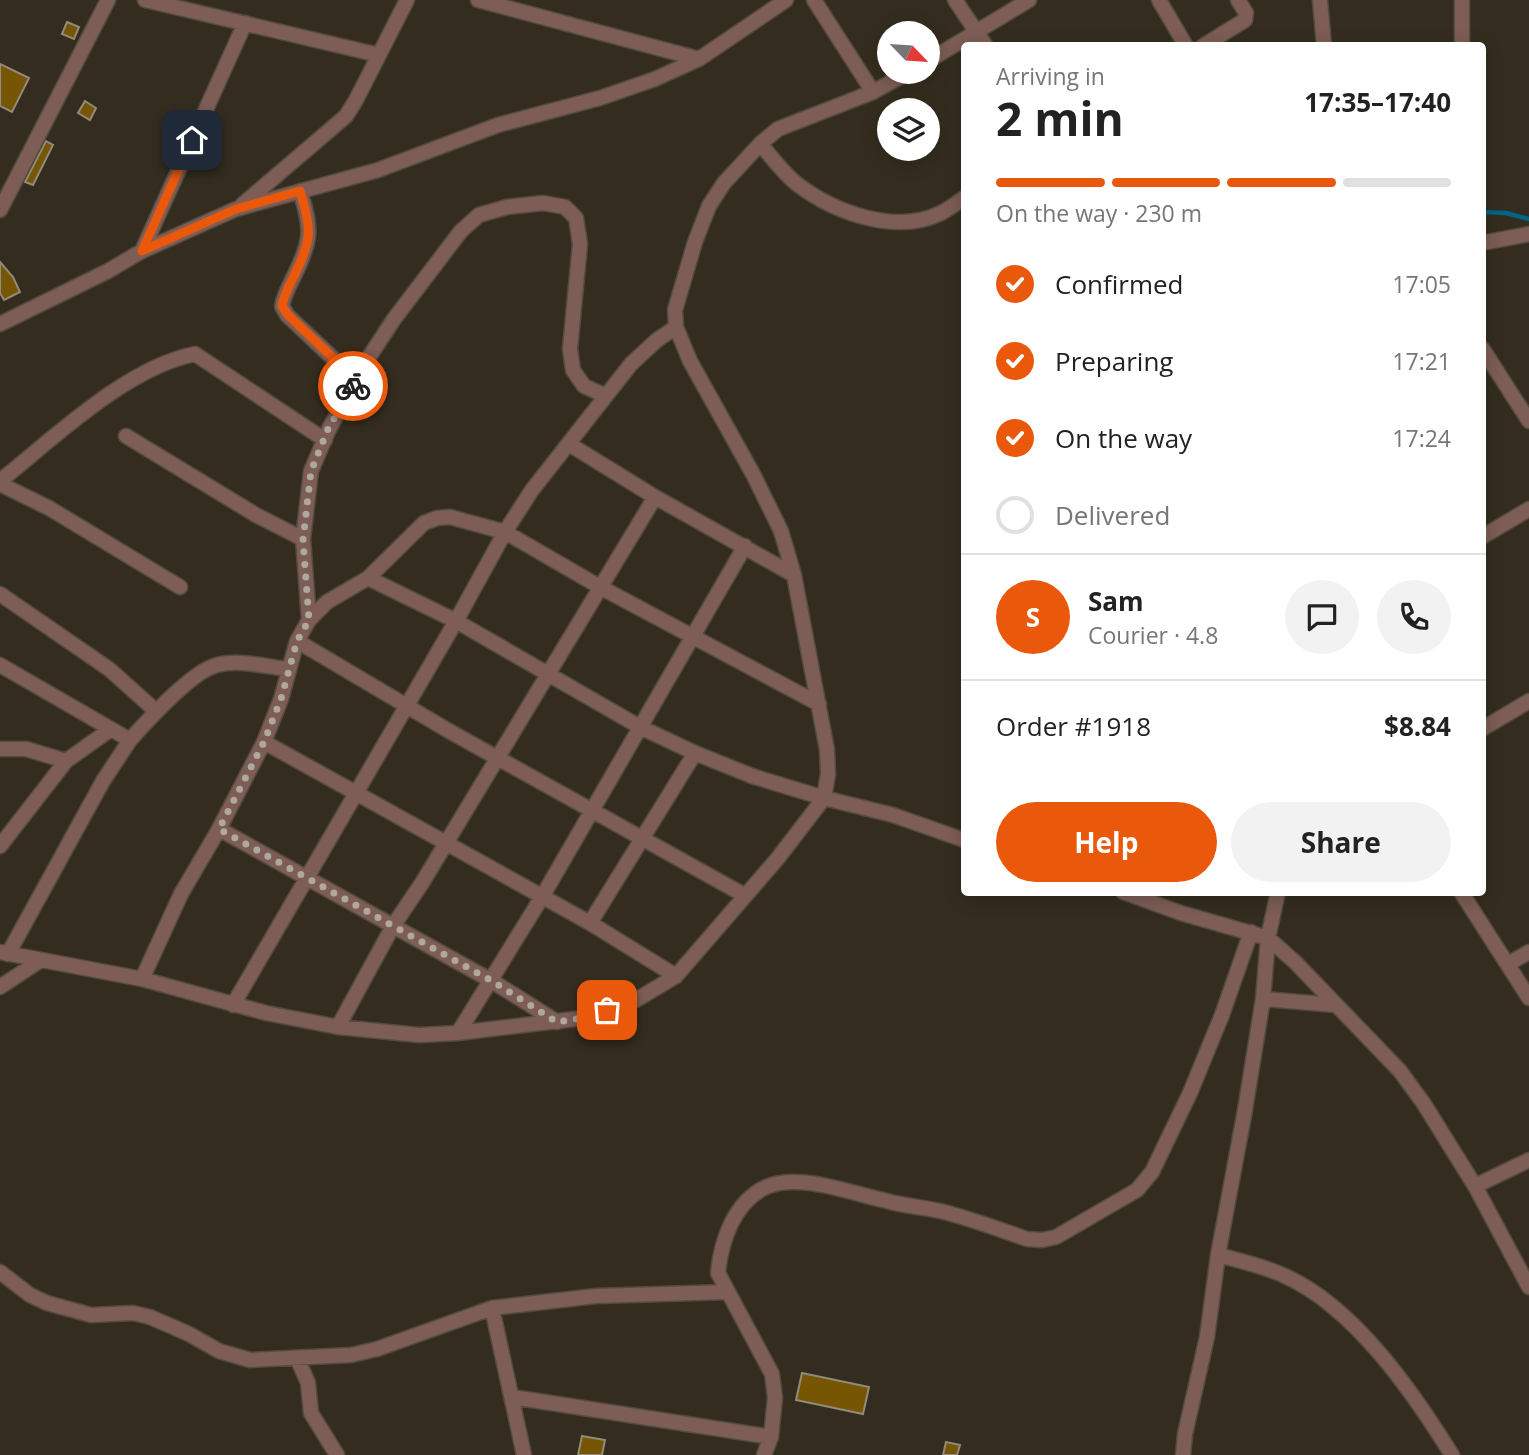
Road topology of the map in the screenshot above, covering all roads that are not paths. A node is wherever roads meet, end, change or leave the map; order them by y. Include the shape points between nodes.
1 (108, 0) edge
2 (145, 0) edge
3 (407, 0) edge
4 (478, 0) edge
5 (786, 0) edge
6 (814, 0) edge
7 (955, 0) edge
8 (1029, 0) edge
9 (1159, 0) edge
10 (1238, 0) edge
11 (1320, 0) edge
12 (1462, 0) edge
13 (246, 23) junction
14 (978, 31) junction
15 (984, 42) edge
16 (1184, 42) edge
17 (1209, 42) edge
18 (1324, 42) edge
19 (1462, 42) edge
20 (940, 54) edge
21 (379, 55) junction
22 (699, 59) junction
23 (887, 84) edge
24 (873, 92) junction
25 (760, 144) junction
26 (300, 191) junction
27 (4, 194) edge
28 (961, 200) edge
29 (236, 209) junction
30 (0, 210) edge
31 (1529, 234) edge
32 (1486, 242) edge
33 (142, 251) junction
34 (0, 324) edge
35 (676, 327) junction
36 (1486, 354) edge
37 (356, 380) junction
38 (606, 396) junction
39 (1529, 421) edge
40 (126, 436) dead end
41 (325, 439) junction
42 (569, 444) junction
43 (0, 483) edge
44 (655, 497) junction
45 (1529, 509) edge
46 (505, 532) junction
47 (1486, 535) edge
48 (303, 540) junction
49 (745, 546) junction
50 (794, 575) junction
51 (368, 578) junction
52 (180, 587) dead end
53 (600, 587) junction
54 (0, 594) edge
55 (309, 620) junction
56 (456, 621) junction
57 (691, 637) junction
58 (297, 641) junction
59 (0, 665) edge
60 (289, 669) junction
61 (548, 674) junction
62 (1529, 701) edge
63 (819, 704) junction
64 (405, 706) junction
65 (156, 711) junction
66 (640, 727) junction
67 (1486, 727) edge
68 (111, 729) junction
69 (130, 740) junction
70 (264, 742) junction
71 (0, 749) edge
72 (695, 753) junction
73 (497, 758) junction
74 (66, 761) junction
75 (357, 793) junction
76 (824, 798) junction
77 (592, 808) junction
78 (219, 829) junction
79 (643, 837) junction
80 (961, 839) edge
81 (447, 842) junction
82 (0, 846) edge
83 (305, 878) junction
84 (744, 895) junction
85 (1134, 896) edge
86 (1277, 896) edge
87 (1464, 896) edge
88 (542, 897) junction
89 (590, 923) junction
90 (393, 926) junction
91 (1251, 932) junction
92 (1268, 938) junction
93 (1529, 952) edge
94 (4, 953) edge
95 (41, 960) junction
96 (1508, 964) junction
97 (676, 976) junction
98 (142, 979) junction
99 (492, 981) junction
100 (0, 987) edge
101 (1529, 998) edge
102 (1263, 999) junction
103 (233, 1005) junction
104 (1335, 1005) junction
105 (557, 1022) junction
106 (338, 1027) junction
107 (458, 1033) junction
108 (1529, 1160) edge
109 (1475, 1186) junction
110 (1218, 1255) junction
111 (0, 1272) edge
112 (1529, 1287) edge
113 (727, 1292) junction
114 (492, 1308) junction
115 (298, 1360) junction
116 (512, 1397) junction
117 (771, 1437) junction
118 (337, 1455) edge
119 (524, 1455) edge
120 (764, 1455) edge
121 (1183, 1455) edge
122 (1452, 1455) edge

1 - 27 street
2 - 13 street
3 - 21 street
4 - 22 street
5 - 22 street
6 - 24 street
7 - 14 street
8 - 14 street
9 - 16 street
10 - 17 street via 1245,20
11 - 18 street
12 - 19 street
13 - 21 street
13 - 33 street
14 - 15 street
14 - 20 street
21 - 29 street via 346,116
22 - 26 street via 627,90 498,125 378,170
23 - 24 street
24 - 25 street via 801,118
25 - 28 street via 795,182 817,198 856,214 908,222 941,213
25 - 35 street via 709,206 682,284
26 - 29 street
26 - 37 street via 310,229 307,249 282,306
27 - 30 street
29 - 33 street
31 - 32 street
33 - 34 street
35 - 38 street via 631,364
35 - 50 street via 781,531
36 - 39 street
37 - 38 street via 394,319 461,232 479,215 543,203 565,207 576,218 580,244 570,349 573,370 584,386
37 - 41 street
38 - 42 street
40 - 48 street
41 - 43 street via 195,354 170,361 85,410
41 - 48 street via 311,471
42 - 44 street
42 - 46 street
43 - 52 street
44 - 49 street
44 - 53 street
45 - 47 street
46 - 51 street via 450,517 437,518 424,523
46 - 53 street
46 - 56 street
48 - 55 street
49 - 50 street
49 - 57 street
50 - 63 street
51 - 55 street via 327,602
51 - 56 street
53 - 57 street
53 - 61 street
54 - 65 street via 109,669
55 - 58 street
56 - 61 street
56 - 64 street
57 - 63 street
57 - 66 street
58 - 60 street
58 - 64 street
59 - 68 street
60 - 65 street via 219,664 207,668
60 - 70 street
61 - 66 street
61 - 73 street
62 - 67 street
63 - 76 street via 828,774
64 - 73 street
64 - 75 street
65 - 69 street
66 - 72 street
66 - 77 street
68 - 69 street
68 - 74 street
69 - 94 street
70 - 75 street
70 - 78 street
71 - 74 street via 26,750
72 - 76 street
72 - 79 street
73 - 77 street
73 - 81 street
74 - 82 street
75 - 81 street
75 - 83 street
76 - 80 street
76 - 84 street
77 - 79 street
77 - 88 street
78 - 83 street
78 - 98 street via 181,894
79 - 84 street
79 - 89 street
81 - 88 street
81 - 90 street
83 - 90 street
83 - 103 street
84 - 97 street
85 - 91 street
86 - 92 street
87 - 96 street
88 - 89 street
88 - 99 street
89 - 97 street
90 - 99 street
90 - 106 street
91 - 92 street
91 - 113 street via 1190,1093 1152,1172 1137,1190 1056,1237 1042,1240 835,1188 797,1182 768,1186 752,1196 727,1233 718,1273
92 - 102 street
92 - 104 street
93 - 96 street
94 - 95 street
95 - 98 street
95 - 100 street
96 - 101 street
97 - 105 street via 636,1000
98 - 103 street
99 - 105 street
99 - 107 street
102 - 104 street
102 - 110 street
103 - 106 street
104 - 109 street via 1400,1071
105 - 107 street
106 - 107 street via 419,1035
108 - 109 street
109 - 112 street
110 - 121 street
110 - 122 street via 1285,1276 1318,1295 1354,1326 1396,1375
111 - 115 street via 30,1295 70,1311 133,1313 234,1357
113 - 114 street via 596,1296
113 - 117 street via 772,1374
114 - 115 street via 377,1349
114 - 116 street
115 - 118 street via 308,1383 312,1413
116 - 117 street
116 - 119 street
117 - 120 street

